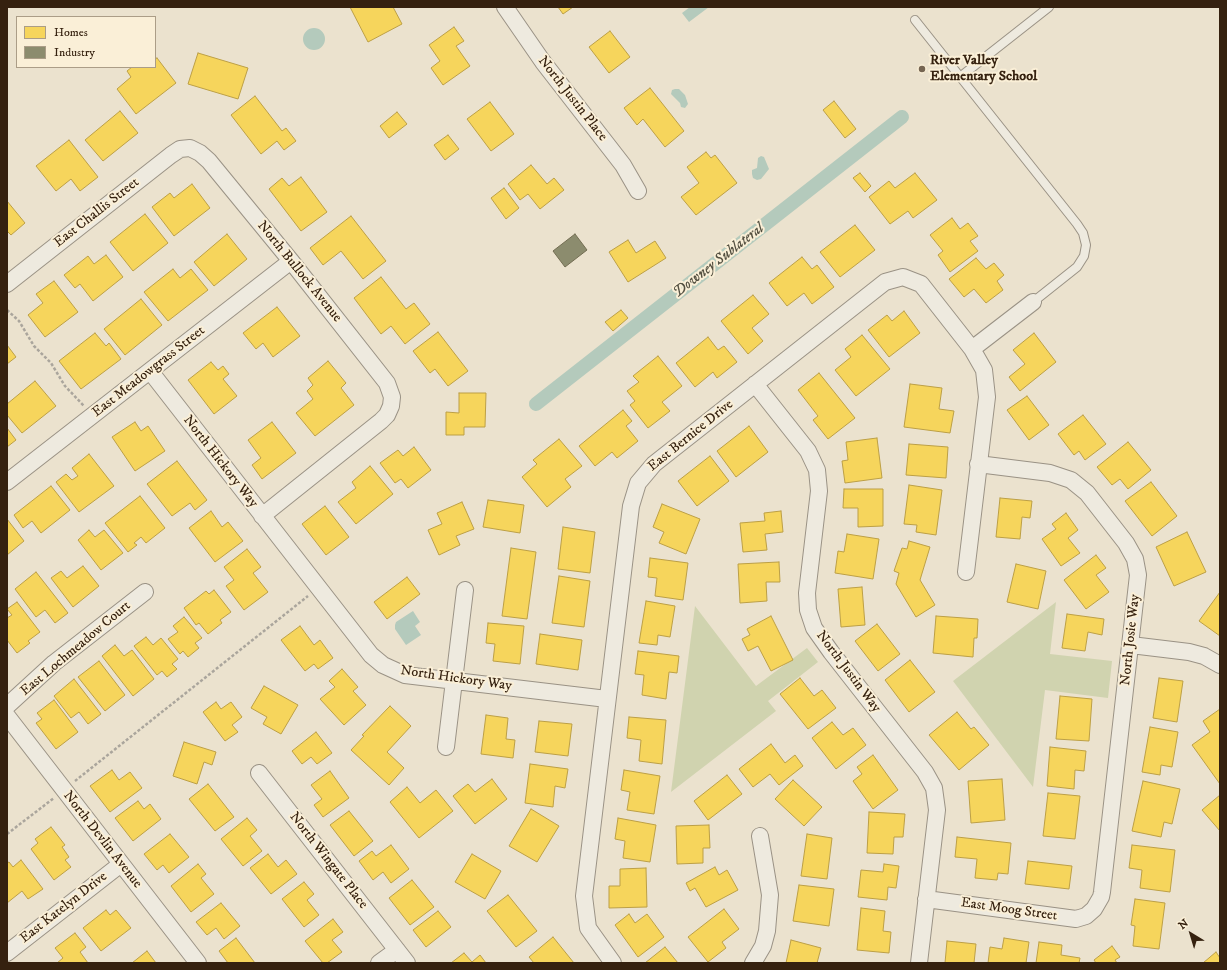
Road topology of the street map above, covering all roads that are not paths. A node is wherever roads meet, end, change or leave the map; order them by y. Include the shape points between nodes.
1 (505, 7) edge
2 (1049, 7) edge
3 (915, 20) dead end
4 (960, 77) junction
5 (190, 148) joint
6 (638, 191) dead end
7 (291, 261) junction
8 (7, 284) edge
9 (1033, 302) joint
10 (972, 349) junction
11 (150, 371) junction
12 (755, 384) junction
13 (978, 464) junction
14 (7, 482) edge
15 (262, 516) junction
16 (966, 572) dead end
17 (465, 590) dead end
18 (146, 592) dead end
19 (1131, 645) junction
20 (1220, 665) edge
21 (454, 681) junction
22 (607, 699) junction
23 (7, 706) edge
24 (7, 716) edge
25 (446, 747) dead end
26 (259, 773) dead end
27 (760, 836) dead end
28 (121, 864) junction
29 (926, 899) junction
30 (1090, 913) joint
31 (397, 950) junction
32 (7, 953) edge
33 (198, 963) edge
34 (380, 963) edge
35 (407, 963) edge
36 (613, 963) edge
37 (753, 963) edge
38 (919, 963) edge

1 - 6 street, North Justin Place via 543,62 623,165
2 - 4 lane
3 - 4 lane
4 - 9 lane via 1083,234 1086,245 1084,256 1077,267
5 - 7 street, North Bullock Avenue via 200,152 209,161
5 - 8 street, East Challis Street via 180,149 171,155
7 - 11 street, East Meadowgrass Street
7 - 15 street, North Bullock Avenue via 387,384 392,397 391,406 381,421
9 - 10 street
10 - 12 street, East Bernice Drive via 921,284 903,277 885,282
10 - 13 street via 984,370 987,397
11 - 14 street, East Meadowgrass Street
11 - 15 street, North Hickory Way
12 - 22 street, East Bernice Drive via 654,464 638,483 631,506
12 - 29 street, North Justin Way via 808,451 817,470 819,491 807,593 808,610 814,628 926,772 934,788 937,810
13 - 16 street
13 - 19 street, North Josie Way via 1050,473 1070,480 1087,494 1126,543 1135,559 1138,575
15 - 21 street, North Hickory Way via 371,655 383,666 405,675
17 - 21 street
18 - 23 street, East Lochmeadow Court via 54,663
19 - 20 street via 1189,652 1204,656
19 - 30 street, North Josie Way via 1102,892
21 - 22 street, North Hickory Way
21 - 25 street
22 - 36 street via 584,896 588,928
24 - 28 street, North Devlin Avenue
26 - 31 street, North Wingate Place
27 - 37 street via 770,895 767,931 763,946
28 - 32 street, East Katelyn Drive
28 - 33 street, North Devlin Avenue
29 - 30 street, East Moog Street via 1076,919
29 - 38 street, North Justin Way
31 - 34 street
31 - 35 street, North Wingate Place

